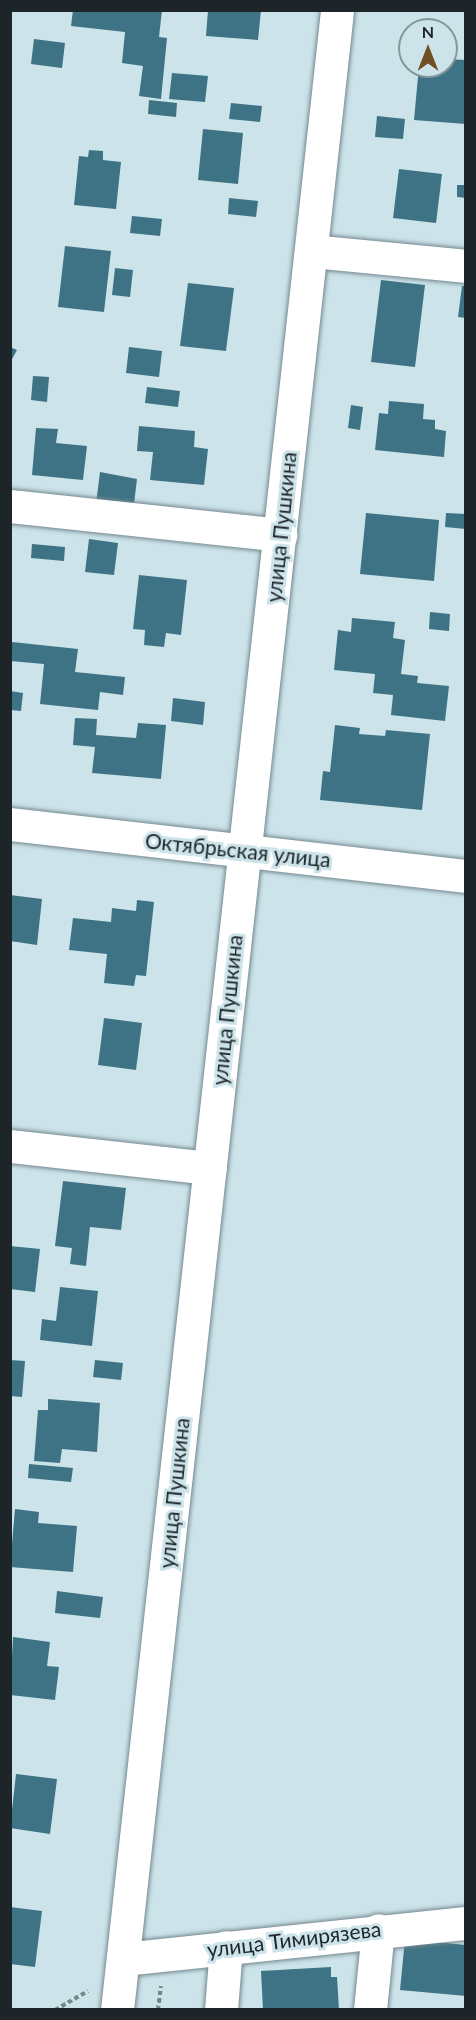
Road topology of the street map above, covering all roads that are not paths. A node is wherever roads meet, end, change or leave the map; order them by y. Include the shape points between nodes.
1 (337, 10) edge
2 (311, 250) junction
3 (465, 266) edge
4 (10, 506) edge
5 (280, 535) junction
6 (10, 824) edge
7 (245, 851) junction
8 (465, 876) edge
9 (10, 1146) edge
10 (210, 1168) junction
11 (465, 1923) edge
12 (378, 1930) junction
13 (226, 1947) junction
14 (123, 1959) junction
15 (117, 2010) edge
16 (221, 2010) edge
17 (370, 2010) edge

1 - 2 street, улица Пушкина
2 - 3 street
2 - 5 street, улица Пушкина
4 - 5 street
5 - 7 street, улица Пушкина
6 - 7 street, Октябрьская улица
7 - 8 street, Октябрьская улица
7 - 10 street, улица Пушкина
9 - 10 street
10 - 14 street, улица Пушкина
11 - 12 street, улица Тимирязева
12 - 13 street, улица Тимирязева
12 - 17 street
13 - 14 street, улица Тимирязева
13 - 16 street
14 - 15 street, улица Пушкина

